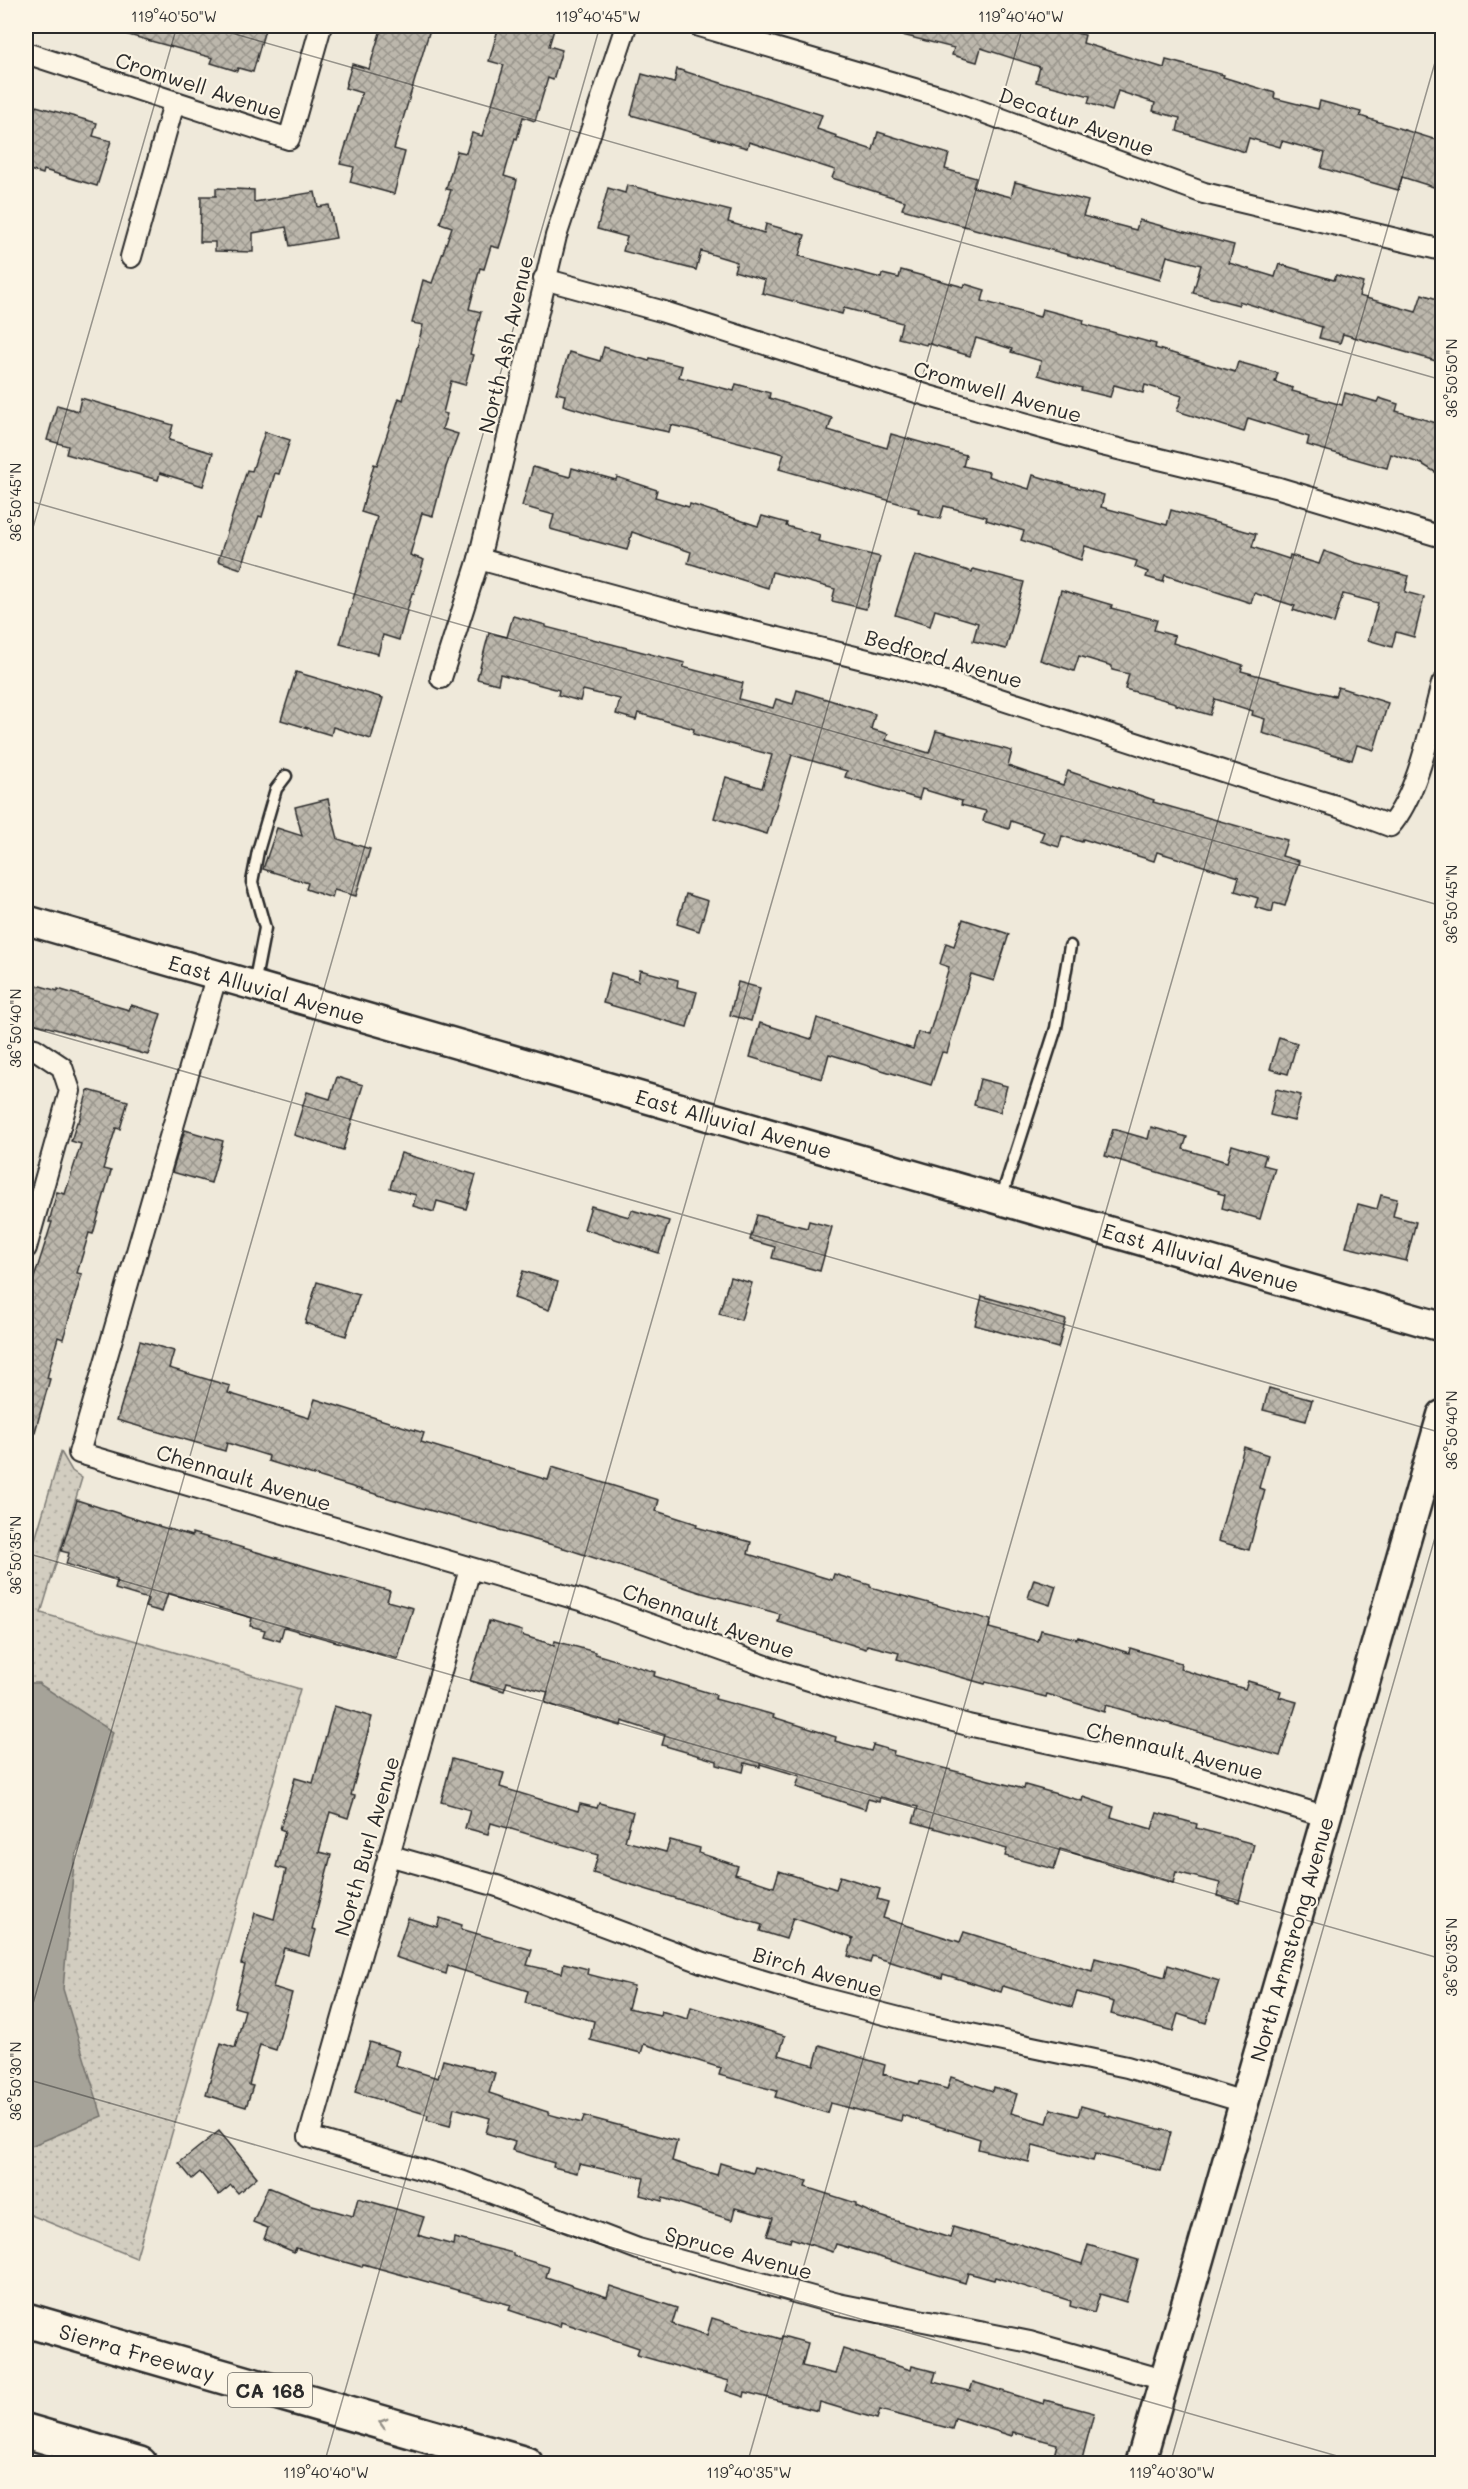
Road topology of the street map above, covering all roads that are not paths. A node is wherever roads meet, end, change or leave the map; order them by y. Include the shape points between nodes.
1 (321, 26) edge
2 (626, 26) edge
3 (699, 26) edge
4 (26, 53) edge
5 (174, 103) junction
6 (1443, 250) edge
7 (131, 257) dead end
8 (544, 279) junction
9 (1443, 537) edge
10 (479, 559) junction
11 (441, 678) dead end
12 (1443, 684) edge
13 (286, 776) dead end
14 (26, 920) edge
15 (1070, 946) dead end
16 (217, 974) junction
17 (254, 985) junction
18 (26, 1047) edge
19 (1001, 1199) junction
20 (30, 1212) edge
21 (26, 1248) edge
22 (1443, 1327) edge
23 (1443, 1416) edge
24 (470, 1569) junction
25 (1327, 1817) junction
26 (388, 1855) junction
27 (1244, 2102) junction
28 (309, 2137) joint
29 (26, 2300) edge
30 (26, 2320) edge
31 (101, 2342) junction
32 (1164, 2380) junction
33 (26, 2433) edge
34 (140, 2463) edge
35 (526, 2463) edge
36 (1140, 2463) edge

1 - 5 street, Cromwell Avenue via 288,139
2 - 8 street, North Ash Avenue
3 - 6 street, Decatur Avenue via 942,97 1204,193
4 - 5 street, Cromwell Avenue
5 - 7 street
8 - 9 street, Cromwell Avenue via 661,311 961,405 1098,444 1279,488
8 - 10 street, North Ash Avenue
10 - 11 street, North Ash Avenue
10 - 12 street, Bedford Avenue via 896,667 1390,826 1402,812 1412,788
13 - 17 lane via 276,789 252,882 265,928
14 - 16 street, East Alluvial Avenue
15 - 19 lane via 1056,1028
16 - 17 street, East Alluvial Avenue
16 - 24 street, Chennault Avenue via 79,1453
17 - 19 street, East Alluvial Avenue
18 - 20 street via 62,1067 70,1091
19 - 22 street, East Alluvial Avenue
20 - 21 street
23 - 25 street, North Armstrong Avenue via 1430,1474
24 - 25 street, Chennault Avenue via 629,1615 847,1692 979,1728 1174,1770
24 - 26 street, North Burl Avenue
25 - 27 street, North Armstrong Avenue
26 - 27 street, Birch Avenue via 497,1886 704,1963 810,1995 923,2024 1104,2061
26 - 28 street, North Burl Avenue
27 - 32 street, North Armstrong Avenue
28 - 32 street, Spruce Avenue via 461,2181 638,2249 838,2304 1030,2342
29 - 31 highway
30 - 31 highway, Sierra Freeway / CA 168
35 -> 31 highway, Sierra Freeway / CA 168
32 - 36 street, North Armstrong Avenue
33 - 34 highway

